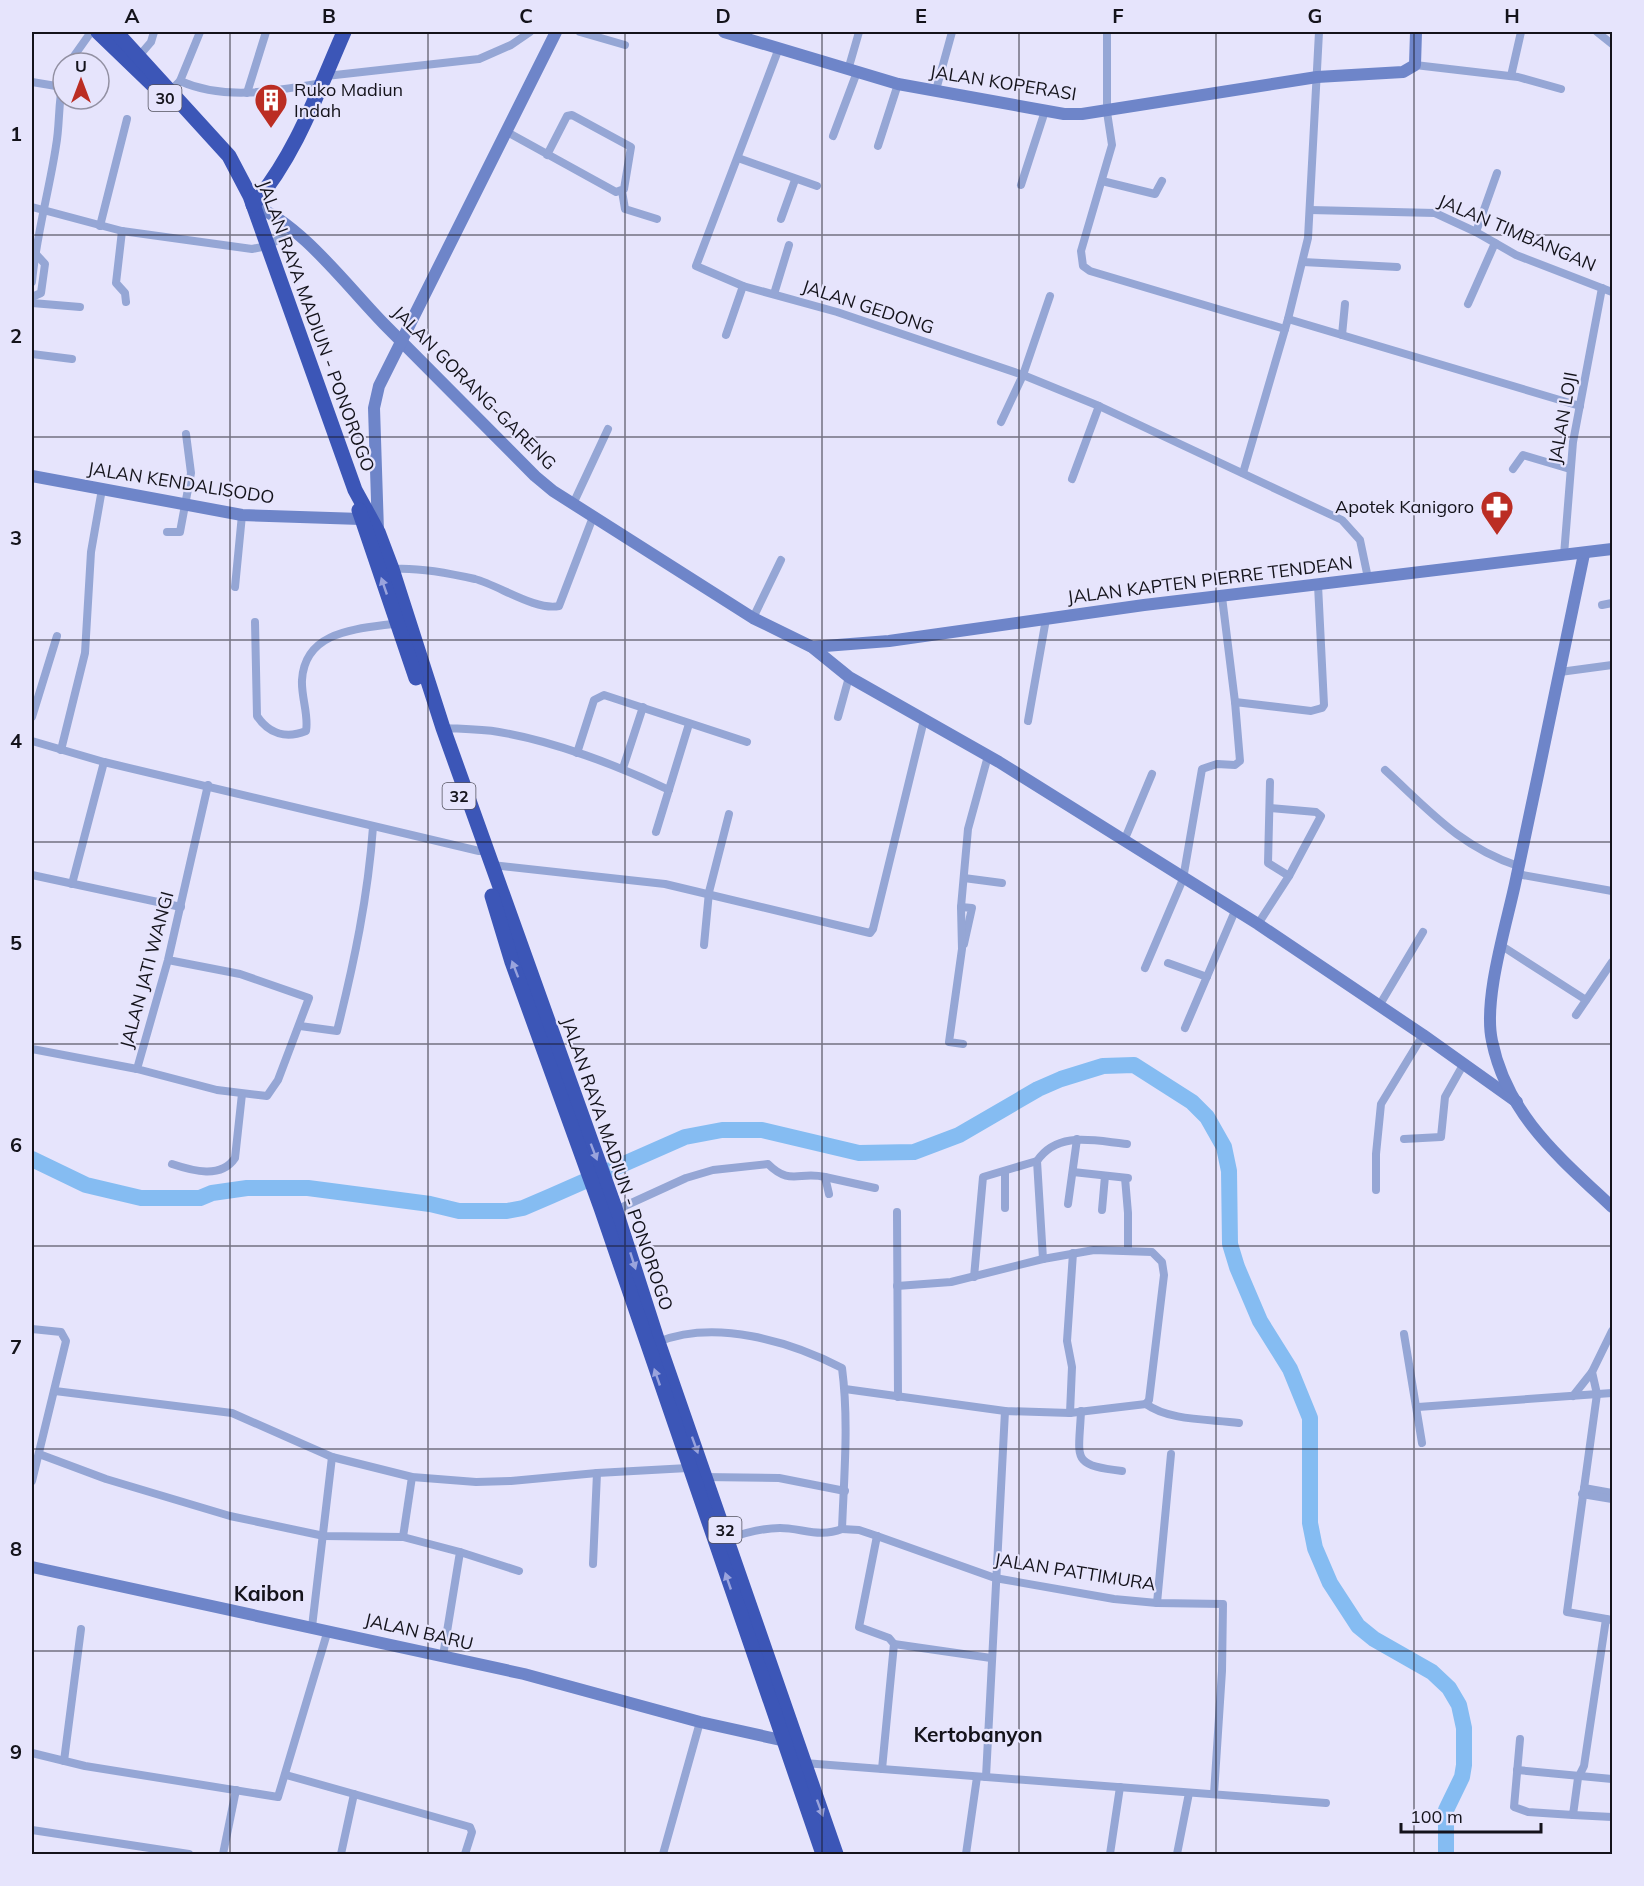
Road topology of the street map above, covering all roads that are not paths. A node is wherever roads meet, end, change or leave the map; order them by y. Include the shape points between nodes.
1 (91, 32) edge
2 (98, 32) edge
3 (117, 32) edge
4 (154, 32) edge
5 (200, 32) edge
6 (266, 32) edge
7 (344, 32) edge
8 (530, 32) edge
9 (556, 32) edge
10 (580, 32) edge
11 (724, 32) edge
12 (859, 32) edge
13 (952, 32) edge
14 (1107, 32) edge
15 (1320, 32) edge
16 (1416, 32) edge
17 (1521, 32) edge
18 (1597, 32) edge
19 (1612, 44) edge
20 (625, 45) dead end
21 (779, 48) junction
22 (78, 51) edge
23 (139, 56) junction
24 (1415, 65) junction
25 (853, 71) junction
26 (1511, 76) junction
27 (1317, 77) junction
28 (324, 80) junction
29 (32, 82) edge
30 (51, 83) edge
31 (898, 84) junction
32 (175, 86) junction
33 (1562, 89) dead end
34 (936, 90) junction
35 (247, 93) junction
36 (60, 111) edge
37 (1045, 111) junction
38 (1107, 112) junction
39 (127, 119) dead end
40 (507, 132) junction
41 (833, 136) dead end
42 (878, 146) dead end
43 (547, 155) junction
44 (738, 158) junction
45 (234, 169) junction
46 (1497, 172) dead end
47 (795, 180) junction
48 (1102, 181) junction
49 (1162, 181) dead end
50 (1021, 185) dead end
51 (817, 186) dead end
52 (622, 191) junction
53 (253, 205) junction
54 (32, 207) edge
55 (42, 210) junction
56 (1310, 210) junction
57 (657, 219) dead end
58 (781, 219) dead end
59 (100, 226) junction
60 (295, 230) junction
61 (122, 231) junction
62 (1476, 232) junction
63 (1495, 243) junction
64 (789, 245) dead end
65 (267, 246) junction
66 (34, 252) junction
67 (1303, 262) junction
68 (1397, 267) dead end
69 (32, 282) edge
70 (743, 286) junction
71 (1602, 288) junction
72 (1612, 292) edge
73 (774, 294) junction
74 (1050, 296) dead end
75 (32, 297) edge
76 (126, 302) dead end
77 (32, 303) edge
78 (1345, 304) dead end
79 (1468, 304) dead end
80 (80, 307) dead end
81 (1288, 319) junction
82 (1285, 329) junction
83 (1342, 334) junction
84 (726, 335) dead end
85 (401, 341) junction
86 (32, 354) edge
87 (72, 359) dead end
88 (1023, 375) junction
89 (1099, 406) junction
90 (1580, 406) junction
91 (1001, 422) dead end
92 (608, 429) dead end
93 (186, 434) dead end
94 (1513, 469) dead end
95 (1570, 469) junction
96 (1243, 473) junction
97 (32, 476) edge
98 (1072, 479) dead end
99 (102, 489) junction
100 (354, 490) junction
101 (186, 503) junction
102 (573, 504) junction
103 (242, 515) junction
104 (592, 516) junction
105 (361, 519) junction
106 (166, 532) dead end
107 (378, 532) junction
108 (1612, 549) edge
109 (1584, 554) junction
110 (1564, 555) junction
111 (781, 560) dead end
112 (392, 569) junction
113 (1368, 578) junction
114 (1318, 585) junction
115 (235, 587) dead end
116 (1222, 597) junction
117 (1612, 603) edge
118 (1602, 604) dead end
119 (753, 618) junction
120 (1046, 619) junction
121 (255, 622) dead end
122 (402, 622) junction
123 (57, 636) dead end
124 (812, 647) junction
125 (1612, 665) edge
126 (1560, 672) junction
127 (849, 676) junction
128 (1235, 702) junction
129 (644, 707) junction
130 (32, 717) edge
131 (838, 717) dead end
132 (924, 720) junction
133 (1028, 721) dead end
134 (690, 724) junction
135 (443, 728) junction
136 (32, 741) edge
137 (747, 742) dead end
138 (61, 750) junction
139 (577, 753) junction
140 (988, 756) junction
141 (104, 762) junction
142 (623, 768) junction
143 (1385, 770) dead end
144 (1152, 774) dead end
145 (1270, 782) dead end
146 (208, 785) junction
147 (669, 790) junction
148 (1270, 808) junction
149 (729, 814) dead end
150 (373, 827) junction
151 (656, 832) dead end
152 (1124, 841) junction
153 (479, 852) junction
154 (492, 865) junction
155 (1518, 870) junction
156 (32, 875) edge
157 (1289, 876) junction
158 (964, 878) junction
159 (1183, 879) junction
160 (1002, 883) dead end
161 (72, 884) junction
162 (1612, 891) edge
163 (709, 892) junction
164 (182, 907) junction
165 (1235, 911) junction
166 (1258, 924) junction
167 (1423, 932) dead end
168 (704, 945) dead end
169 (1502, 946) junction
170 (168, 960) junction
171 (1612, 962) edge
172 (1168, 963) dead end
173 (1145, 968) dead end
174 (1207, 977) junction
175 (1586, 1000) junction
176 (1380, 1006) junction
177 (537, 1010) junction
178 (1575, 1015) dead end
179 (300, 1026) junction
180 (1185, 1028) dead end
181 (1423, 1035) junction
182 (963, 1044) dead end
183 (32, 1049) edge
184 (1463, 1065) junction
185 (137, 1069) junction
186 (242, 1094) junction
187 (1516, 1102) junction
188 (1077, 1139) junction
189 (1404, 1139) dead end
190 (1127, 1144) dead end
191 (1037, 1161) junction
192 (172, 1164) dead end
193 (1005, 1172) junction
194 (1073, 1172) junction
195 (1105, 1176) junction
196 (825, 1177) junction
197 (874, 1188) dead end
198 (1376, 1190) dead end
199 (829, 1194) dead end
200 (1068, 1204) dead end
201 (617, 1207) junction
202 (1612, 1207) edge
203 (1005, 1208) dead end
204 (1102, 1210) dead end
205 (897, 1212) dead end
206 (1128, 1251) junction
207 (1073, 1253) junction
208 (1042, 1259) junction
209 (974, 1277) junction
210 (897, 1286) junction
211 (634, 1287) junction
212 (32, 1329) edge
213 (1612, 1331) edge
214 (1404, 1334) dead end
215 (658, 1342) junction
216 (1592, 1372) junction
217 (845, 1389) junction
218 (55, 1390) junction
219 (1612, 1393) edge
220 (1597, 1394) junction
221 (1573, 1396) junction
222 (898, 1397) junction
223 (1146, 1404) junction
224 (1418, 1407) junction
225 (1005, 1411) junction
226 (1081, 1412) junction
227 (1070, 1413) junction
228 (1239, 1423) dead end
229 (32, 1442) edge
230 (1422, 1443) dead end
231 (40, 1450) junction
232 (1171, 1454) dead end
233 (332, 1457) junction
234 (1122, 1471) dead end
235 (597, 1473) junction
236 (695, 1474) junction
237 (412, 1477) junction
238 (32, 1481) edge
239 (845, 1491) junction
240 (1583, 1491) junction
241 (1612, 1493) edge
242 (1612, 1499) edge
243 (842, 1529) junction
244 (324, 1536) junction
245 (877, 1536) junction
246 (403, 1537) junction
247 (728, 1539) junction
248 (460, 1552) junction
249 (593, 1564) dead end
250 (32, 1567) edge
251 (519, 1571) dead end
252 (995, 1578) junction
253 (1157, 1604) junction
254 (1609, 1620) edge
255 (312, 1627) junction
256 (81, 1629) dead end
257 (327, 1630) junction
258 (894, 1644) junction
259 (443, 1656) junction
260 (991, 1658) junction
261 (700, 1722) junction
262 (1520, 1740) dead end
263 (790, 1742) junction
264 (32, 1754) edge
265 (64, 1761) junction
266 (804, 1763) junction
267 (882, 1769) junction
268 (1517, 1770) junction
269 (286, 1775) junction
270 (981, 1777) junction
271 (1578, 1778) junction
272 (1612, 1779) edge
273 (1120, 1787) junction
274 (236, 1790) junction
275 (1189, 1792) junction
276 (354, 1794) junction
277 (1214, 1794) junction
278 (1326, 1803) dead end
279 (1573, 1815) junction
280 (1612, 1817) edge
281 (32, 1830) edge
282 (189, 1854) edge
283 (223, 1854) edge
284 (341, 1854) edge
285 (465, 1854) edge
286 (663, 1854) edge
287 (823, 1854) edge
288 (836, 1854) edge
289 (966, 1854) edge
290 (1110, 1854) edge
291 (1178, 1854) edge

1 - 22 street
2 - 45 highway, 30
3 - 23 highway, 30
4 - 23 street
5 - 32 street
6 - 35 street
7 - 28 highway
8 - 28 street via 479,59
9 - 40 street
10 - 20 street
11 - 21 street, JALAN KOPERASI
12 - 25 street
13 - 34 street
14 - 38 street
15 - 27 street
16 - 24 street
17 - 26 street
18 - 19 street
21 - 25 street, JALAN KOPERASI
21 - 44 street, JALAN GEDONG
23 - 32 highway, 30
24 - 26 street
24 - 27 street, JALAN KOPERASI via 1403,72
25 - 31 street, JALAN KOPERASI
25 - 41 street
26 - 33 street
27 - 38 street, JALAN KOPERASI
27 - 56 street
28 - 35 street
28 - 53 highway via 286,158
29 - 30 street
31 - 34 street, JALAN KOPERASI
31 - 42 street
32 - 35 street
32 - 45 highway, 30
34 - 37 street, JALAN KOPERASI
36 - 55 street
37 - 38 street, JALAN KOPERASI
37 - 50 street
38 - 48 street via 1112,145
39 - 59 street
40 - 43 street
40 - 85 street
43 - 52 street via 616,192
43 - 52 street via 567,116 572,115 630,145
44 - 47 street
44 - 70 street, JALAN GEDONG via 696,266
45 - 53 highway, JALAN RAYA MADIUN - PONOROGO / 30
46 - 62 street
47 - 51 street
47 - 58 street
48 - 49 street via 1155,194
48 - 82 street via 1081,251 1081,262 1086,268
52 - 57 street via 625,209
53 - 60 street, JALAN GORANG-GARENG via 269,211
53 - 65 highway, JALAN RAYA MADIUN - PONOROGO / 32
54 - 55 street
55 - 59 street
55 - 66 street
56 - 62 street, JALAN TIMBANGAN via 1427,212
56 - 67 street
59 - 61 street
60 - 65 street
60 - 85 street, JALAN GORANG-GARENG
61 - 65 street via 252,249
61 - 76 street via 116,284 125,293
62 - 63 street, JALAN TIMBANGAN
63 - 71 street, JALAN TIMBANGAN via 1526,260
63 - 79 street
64 - 73 street
65 - 100 highway, JALAN RAYA MADIUN - PONOROGO / 32
66 - 69 street
66 - 75 street via 45,264 40,293
67 - 68 street
67 - 81 street
70 - 73 street, JALAN GEDONG
70 - 84 street
71 - 72 street, JALAN TIMBANGAN
71 - 90 street, JALAN LOJI
73 - 88 street, JALAN GEDONG
74 - 88 street
77 - 80 street
78 - 83 street
81 - 82 street
81 - 83 street
82 - 96 street
83 - 90 street
85 - 102 street, JALAN GORANG-GARENG via 535,476
85 - 107 street via 385,371 374,408
86 - 87 street
88 - 89 street, JALAN GEDONG
88 - 91 street
89 - 96 street, JALAN GEDONG
89 - 98 street
90 - 95 street, JALAN LOJI
92 - 102 street
93 - 101 street via 191,467
94 - 95 street via 1523,455
95 - 110 street, JALAN LOJI
96 - 113 street, JALAN GEDONG via 1342,520 1360,540
97 - 99 street, JALAN KENDALISODO
99 - 101 street, JALAN KENDALISODO
99 - 138 street via 91,552 85,652
100 - 105 highway, JALAN RAYA MADIUN - PONOROGO / 32
100 - 107 highway, JALAN RAYA MADIUN - PONOROGO / 32
101 - 103 street, JALAN KENDALISODO
101 - 106 street via 180,532
102 - 104 street, JALAN GORANG-GARENG
103 - 105 street, JALAN KENDALISODO
103 - 115 street
104 - 112 street via 559,606 546,606 476,580
104 - 119 street, JALAN GORANG-GARENG
122 -> 105 highway, JALAN RAYA MADIUN - PONOROGO / 32
107 - 112 highway, JALAN RAYA MADIUN - PONOROGO / 32
108 - 109 street, JALAN KAPTEN PIERRE TENDEAN
109 - 110 street, JALAN KAPTEN PIERRE TENDEAN
109 - 126 street
110 - 113 street, JALAN KAPTEN PIERRE TENDEAN
111 - 119 street
112 - 122 highway, JALAN RAYA MADIUN - PONOROGO / 32
113 - 114 street, JALAN KAPTEN PIERRE TENDEAN
114 - 116 street, JALAN KAPTEN PIERRE TENDEAN
114 - 128 street via 1322,708 1297,710
116 - 120 street, JALAN KAPTEN PIERRE TENDEAN
116 - 128 street
117 - 118 street
119 - 124 street, JALAN GORANG-GARENG
120 - 124 street, JALAN KAPTEN PIERRE TENDEAN via 889,641
120 - 133 street
121 - 122 street via 257,716 272,732 290,735 306,731 304,670 319,644 332,635
122 - 135 highway, JALAN RAYA MADIUN - PONOROGO / 32
122 - 153 highway, JALAN RAYA MADIUN - PONOROGO / 32
123 - 130 street
124 - 127 street, JALAN GORANG-GARENG
125 - 126 street
126 - 155 street
127 - 131 street
127 - 132 street, JALAN GORANG-GARENG
128 - 159 street via 1240,761 1202,769
129 - 134 street
129 - 139 street via 599,696 594,700
129 - 142 street
132 - 140 street, JALAN GORANG-GARENG
132 - 163 street via 871,933
134 - 137 street
134 - 147 street
135 - 139 street via 500,732
135 - 154 highway, JALAN RAYA MADIUN - PONOROGO / 32
136 - 138 street
138 - 141 street
139 - 142 street
140 - 152 street, JALAN GORANG-GARENG
140 - 158 street via 968,829
141 - 146 street
141 - 161 street
142 - 147 street
143 - 155 street via 1460,838
144 - 152 street
145 - 148 street
146 - 150 street
146 - 164 street, JALAN JATI WANGI
147 - 151 street
148 - 157 street via 1268,863
148 - 157 street via 1316,812 1321,816
149 - 163 street
150 - 153 street
150 - 179 street via 355,960 337,1031
152 - 159 street, JALAN GORANG-GARENG
177 -> 153 highway, JALAN RAYA MADIUN - PONOROGO / 32 via 512,962
154 - 163 street
154 - 177 highway, JALAN RAYA MADIUN - PONOROGO / 32
155 - 162 street
155 - 169 street
156 - 161 street
157 - 166 street
158 - 160 street
158 - 182 street via 961,907 972,908 962,948 949,1042
159 - 165 street, JALAN GORANG-GARENG
159 - 173 street
161 - 164 street
163 - 168 street
164 - 170 street, JALAN JATI WANGI
165 - 166 street, JALAN GORANG-GARENG
165 - 174 street
166 - 176 street, JALAN GORANG-GARENG
167 - 176 street
169 - 175 street
169 - 187 street via 1492,1002 1492,1040
170 - 179 street, JALAN JATI WANGI via 240,974 307,997 310,1001
170 - 185 street, JALAN JATI WANGI
171 - 175 street
172 - 174 street
174 - 180 street
175 - 178 street
176 - 181 street, JALAN GORANG-GARENG
177 - 201 highway, JALAN RAYA MADIUN - PONOROGO / 32 via 569,1101
179 - 186 street, JALAN JATI WANGI via 271,1093 264,1097
181 - 184 street, JALAN GORANG-GARENG
181 - 198 street via 1381,1104
183 - 185 street
184 - 187 street, JALAN GORANG-GARENG
184 - 189 street via 1445,1097 1441,1137
185 - 186 street, JALAN JATI WANGI
186 - 192 street via 235,1158 230,1166 207,1172
187 - 202 street via 1521,1114 1546,1143
188 - 190 street
188 - 191 street via 1057,1143
188 - 194 street
191 - 193 street
191 - 208 street
193 - 203 street
193 - 209 street via 983,1177
194 - 195 street
194 - 200 street
195 - 204 street
195 - 206 street via 1126,1178
196 - 197 street
196 - 199 street
196 - 201 street via 791,1178 768,1164 740,1165 686,1178
201 - 211 highway, JALAN RAYA MADIUN - PONOROGO / 32
205 - 210 street
206 - 207 street
206 - 223 street via 1152,1252 1161,1262 1164,1275
207 - 208 street
207 - 227 street via 1067,1341 1072,1367
208 - 209 street
209 - 210 street
210 - 222 street
211 - 215 highway, JALAN RAYA MADIUN - PONOROGO / 32
236 -> 211 highway, JALAN RAYA MADIUN - PONOROGO / 32
212 - 218 street via 65,1335
213 - 216 street
214 - 224 street
215 - 217 street via 674,1335 706,1333 736,1334 768,1342 821,1357 842,1368
215 -> 236 highway, JALAN RAYA MADIUN - PONOROGO / 32
216 - 220 street
216 - 221 street
217 - 222 street
217 - 239 street
218 - 231 street
218 - 233 street via 232,1413
219 - 220 street
220 - 221 street
220 - 240 street
221 - 224 street
222 - 225 street
223 - 226 street
223 - 228 street via 1169,1414
224 - 230 street
225 - 227 street
225 - 252 street
226 - 227 street
226 - 234 street via 1079,1454 1083,1461 1093,1468
229 - 231 street
231 - 238 street
231 - 244 street via 106,1479 230,1516
232 - 253 street
233 - 237 street
233 - 244 street
235 - 236 street
235 - 237 street via 476,1482
235 - 249 street
236 - 239 street via 779,1478
236 - 247 highway, JALAN RAYA MADIUN - PONOROGO / 32
263 -> 236 highway, JALAN RAYA MADIUN - PONOROGO / 32
237 - 246 street
239 - 243 street
240 - 241 street
240 - 242 street
240 - 254 street via 1567,1611
243 - 245 street, JALAN PATTIMURA
243 - 247 street, JALAN PATTIMURA via 823,1534 778,1528 749,1531
244 - 246 street
244 - 255 street
245 - 252 street, JALAN PATTIMURA
245 - 258 street via 859,1627 889,1638
246 - 248 street
247 - 263 highway, JALAN RAYA MADIUN - PONOROGO / 32
248 - 251 street
248 - 259 street
250 - 255 street, JALAN BARU
252 - 253 street, JALAN PATTIMURA
252 - 260 street
253 - 277 street, JALAN PATTIMURA via 1225,1605
254 - 271 street via 1584,1766
255 - 257 street, JALAN BARU
256 - 265 street
257 - 259 street, JALAN BARU
257 - 269 street
258 - 260 street
258 - 267 street
259 - 261 street, JALAN BARU
260 - 270 street
261 - 263 street, JALAN BARU
261 - 286 street
262 - 268 street
263 - 266 highway, JALAN RAYA MADIUN - PONOROGO / 32
263 - 287 highway, JALAN RAYA MADIUN - PONOROGO / 32
264 - 265 street
265 - 274 street
266 - 267 street
266 -> 288 highway, JALAN RAYA MADIUN - PONOROGO / 32
267 - 270 street
268 - 271 street
268 - 279 street via 1514,1807 1528,1812
269 - 274 street via 278,1797
269 - 276 street
270 - 273 street
270 - 289 street
271 - 272 street
271 - 279 street
273 - 275 street
273 - 290 street
274 - 283 street
275 - 277 street
275 - 291 street
276 - 284 street
276 - 285 street via 470,1827
277 - 278 street
279 - 280 street
281 - 282 street

